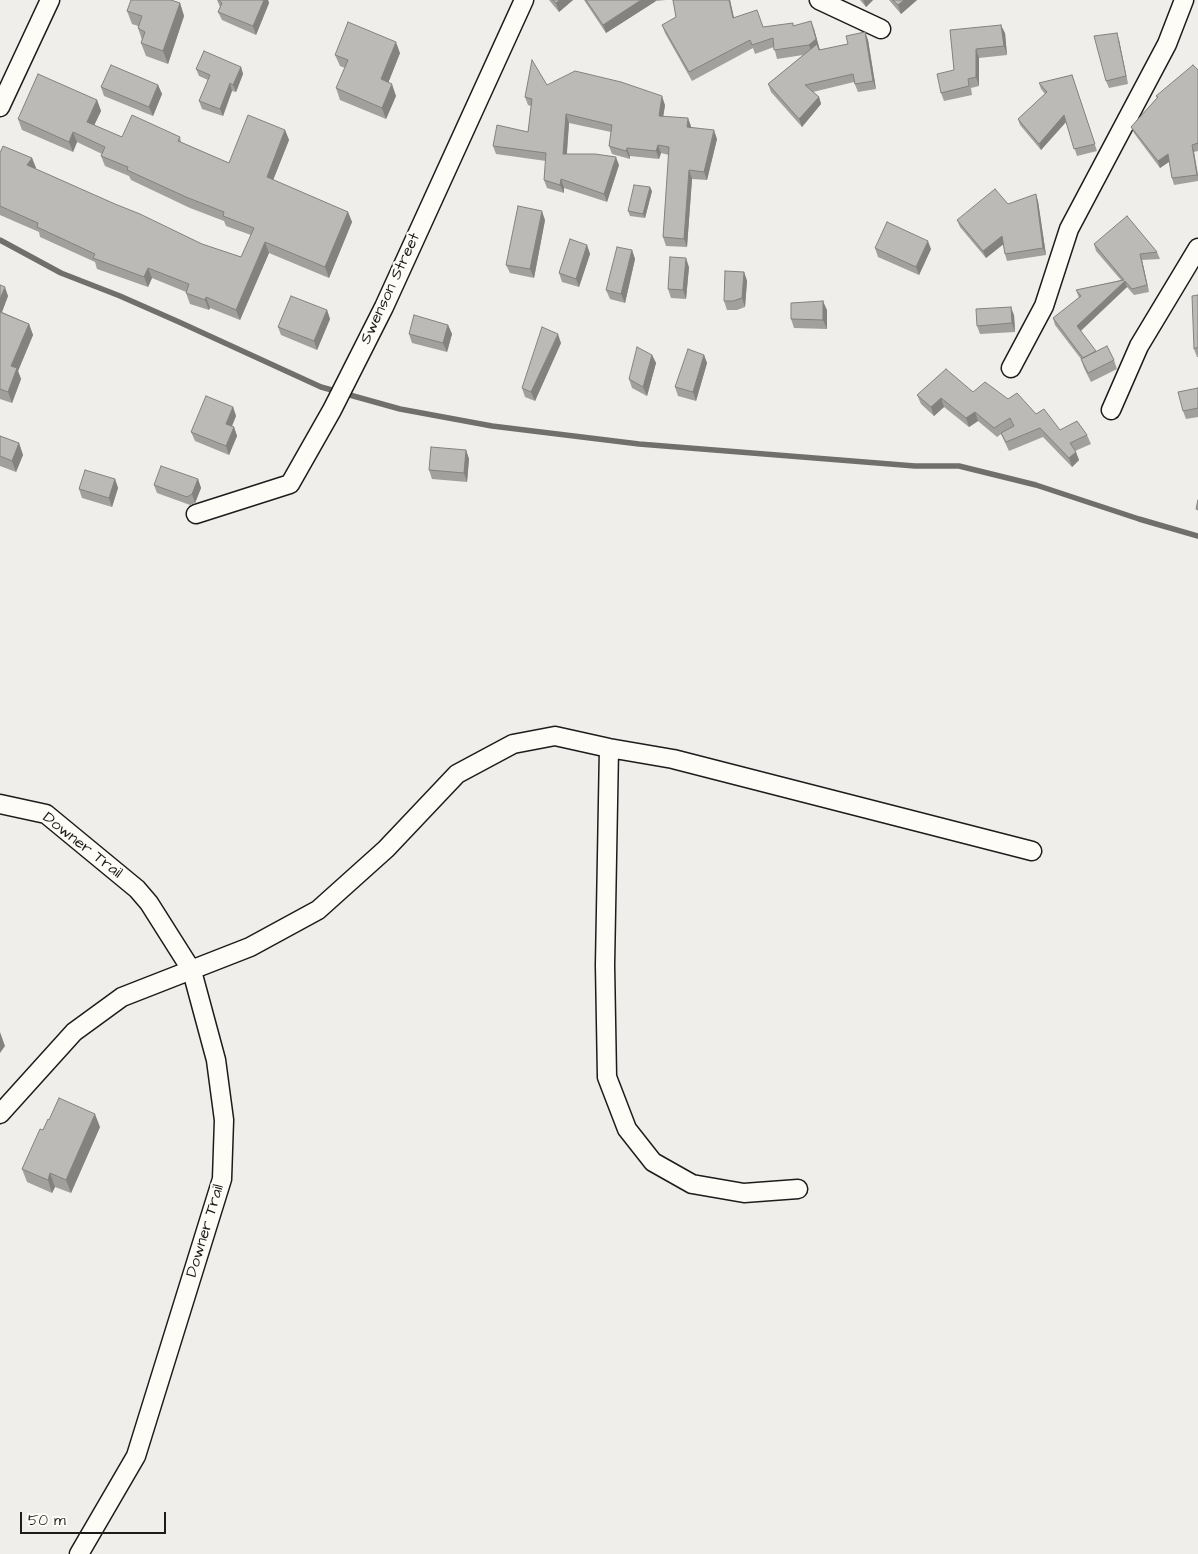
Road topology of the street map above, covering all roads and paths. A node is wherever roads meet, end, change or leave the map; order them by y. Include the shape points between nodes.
1 (50, 0) edge
2 (524, 0) edge
3 (819, 0) edge
4 (1184, 0) edge
5 (881, 29) dead end
6 (0, 107) edge
7 (1198, 248) edge
8 (1011, 368) dead end
9 (1111, 410) dead end
10 (196, 514) dead end
11 (608, 748) junction
12 (0, 804) edge
13 (1032, 851) dead end
14 (192, 971) junction
15 (0, 1114) edge
16 (798, 1189) dead end
17 (79, 1554) edge

1 - 6 street
2 - 10 street, Swenson Street via 384,307 290,484
3 - 5 street
4 - 8 street via 1167,44 1069,229 1044,306
7 - 9 street via 1139,346
11 - 13 street via 673,759
11 - 14 street via 555,736 513,744 456,774 386,849 318,910 250,948
11 - 16 street via 607,1078 627,1129 653,1162 692,1184 744,1193
12 - 14 street, Downer Trail via 46,814 137,890 149,903
14 - 15 street via 122,997 74,1032
14 - 17 street, Downer Trail via 216,1060 224,1120 222,1179 136,1456

